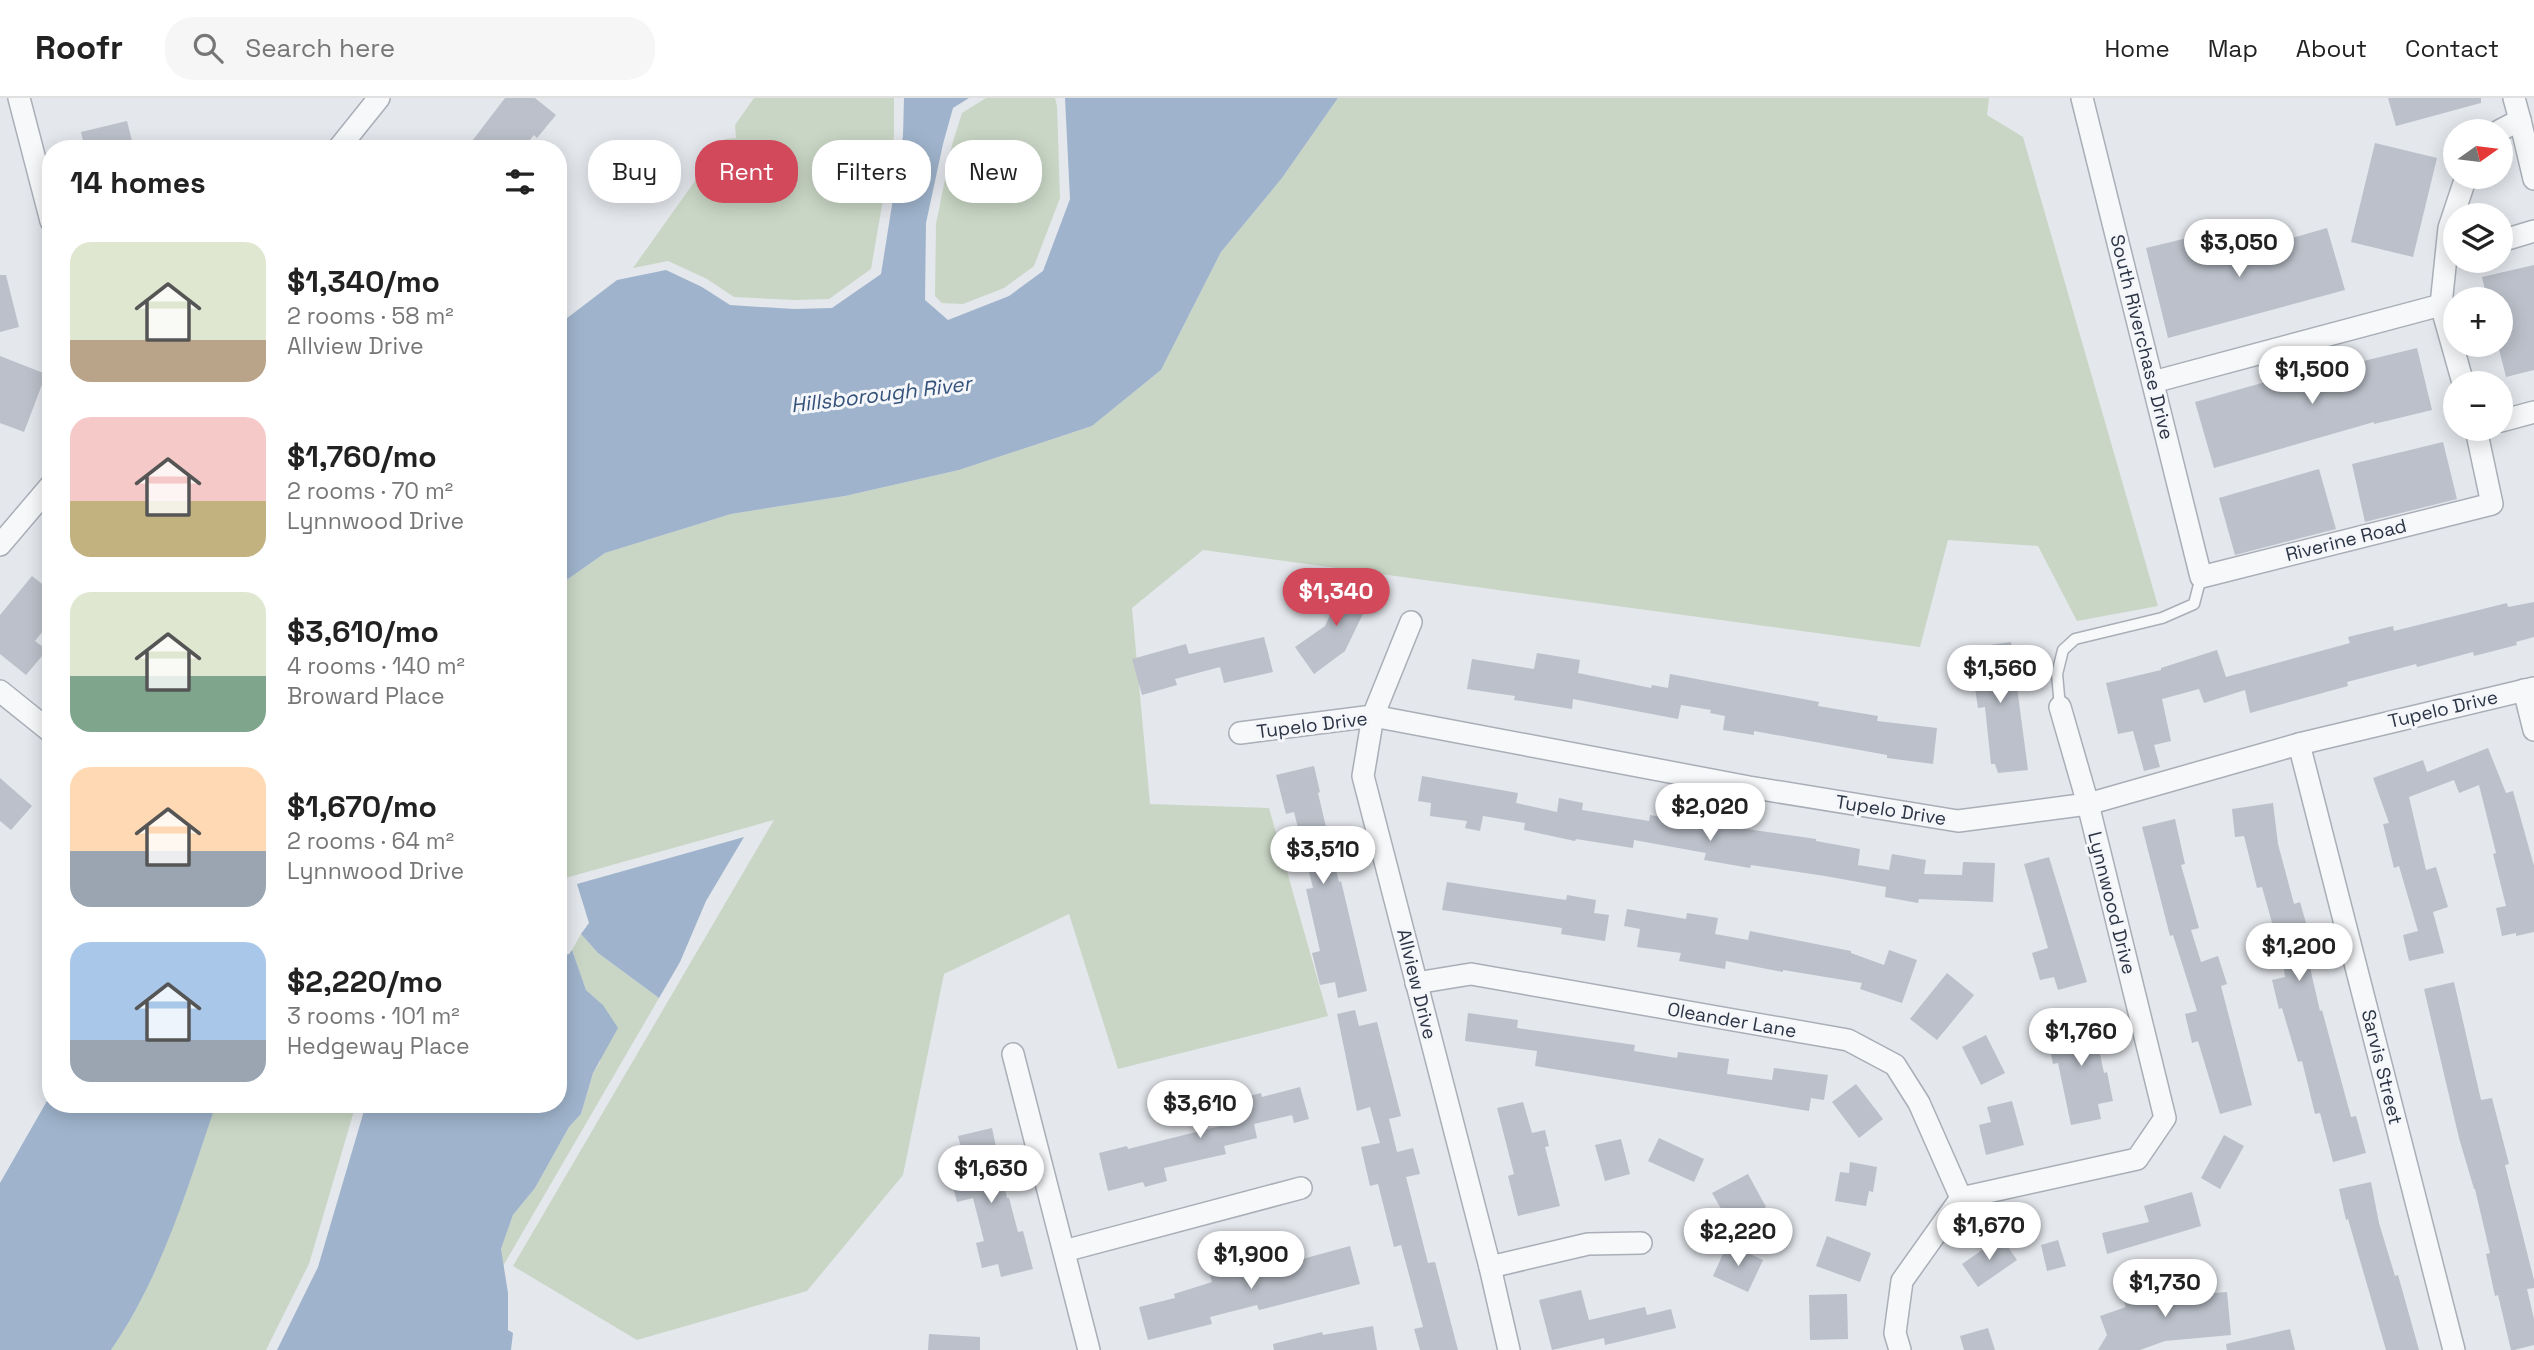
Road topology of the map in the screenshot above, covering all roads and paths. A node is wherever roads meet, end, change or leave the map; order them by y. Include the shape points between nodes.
1 (19, 98) edge
2 (379, 98) edge
3 (2082, 98) edge
4 (2514, 98) edge
5 (2520, 120) junction
6 (2513, 124) edge
7 (345, 140) edge
8 (2534, 179) edge
9 (42, 186) edge
10 (2534, 231) edge
11 (2513, 237) edge
12 (2448, 273) edge
13 (2441, 305) junction
14 (2460, 371) edge
15 (2153, 382) junction
16 (2534, 412) edge
17 (2513, 418) edge
18 (2479, 441) edge
19 (42, 496) edge
20 (0, 545) edge
21 (2201, 576) junction
22 (1411, 622) dead end
23 (2529, 689) edge
24 (0, 691) edge
25 (2060, 707) joint
26 (1373, 716) junction
27 (42, 725) edge
28 (2534, 730) edge
29 (1240, 733) dead end
30 (2298, 744) junction
31 (2088, 804) junction
32 (1416, 983) junction
33 (1013, 1054) dead end
34 (1301, 1188) dead end
35 (1961, 1198) junction
36 (1641, 1243) dead end
37 (1064, 1251) junction
38 (1490, 1267) junction
39 (1089, 1350) edge
40 (1509, 1350) edge
41 (1900, 1350) edge
42 (2454, 1350) edge

1 - 9 street
2 - 7 street
3 - 15 street, South Riverchase Drive
4 - 5 street
5 - 6 street
5 - 8 street
10 - 11 street
12 - 13 street
13 - 14 street
13 - 15 street
15 - 21 street, South Riverchase Drive
16 - 17 street
18 - 21 street, Riverine Road via 2492,504
19 - 20 street
21 - 25 lane via 2194,604 2162,618 2076,639 2063,650 2057,674
22 - 26 street, Allview Drive
23 - 28 street
23 - 30 street, Tupelo Drive
24 - 27 street
25 - 31 street, Lynnwood Drive
26 - 29 street, Tupelo Drive
26 - 31 street, Tupelo Drive via 1958,821
26 - 32 street, Allview Drive via 1363,776
30 - 31 street, Tupelo Drive
30 - 42 street, Sarvis Street
31 - 35 street, Lynnwood Drive via 2165,1118 2137,1159
32 - 35 street, Oleander Lane via 1471,974 1848,1040 1895,1065 1919,1103
32 - 38 street, Allview Drive
33 - 37 street
34 - 37 street
35 - 41 street via 1902,1281 1895,1333
36 - 38 street via 1588,1244
37 - 39 street
38 - 40 street, Allview Drive

